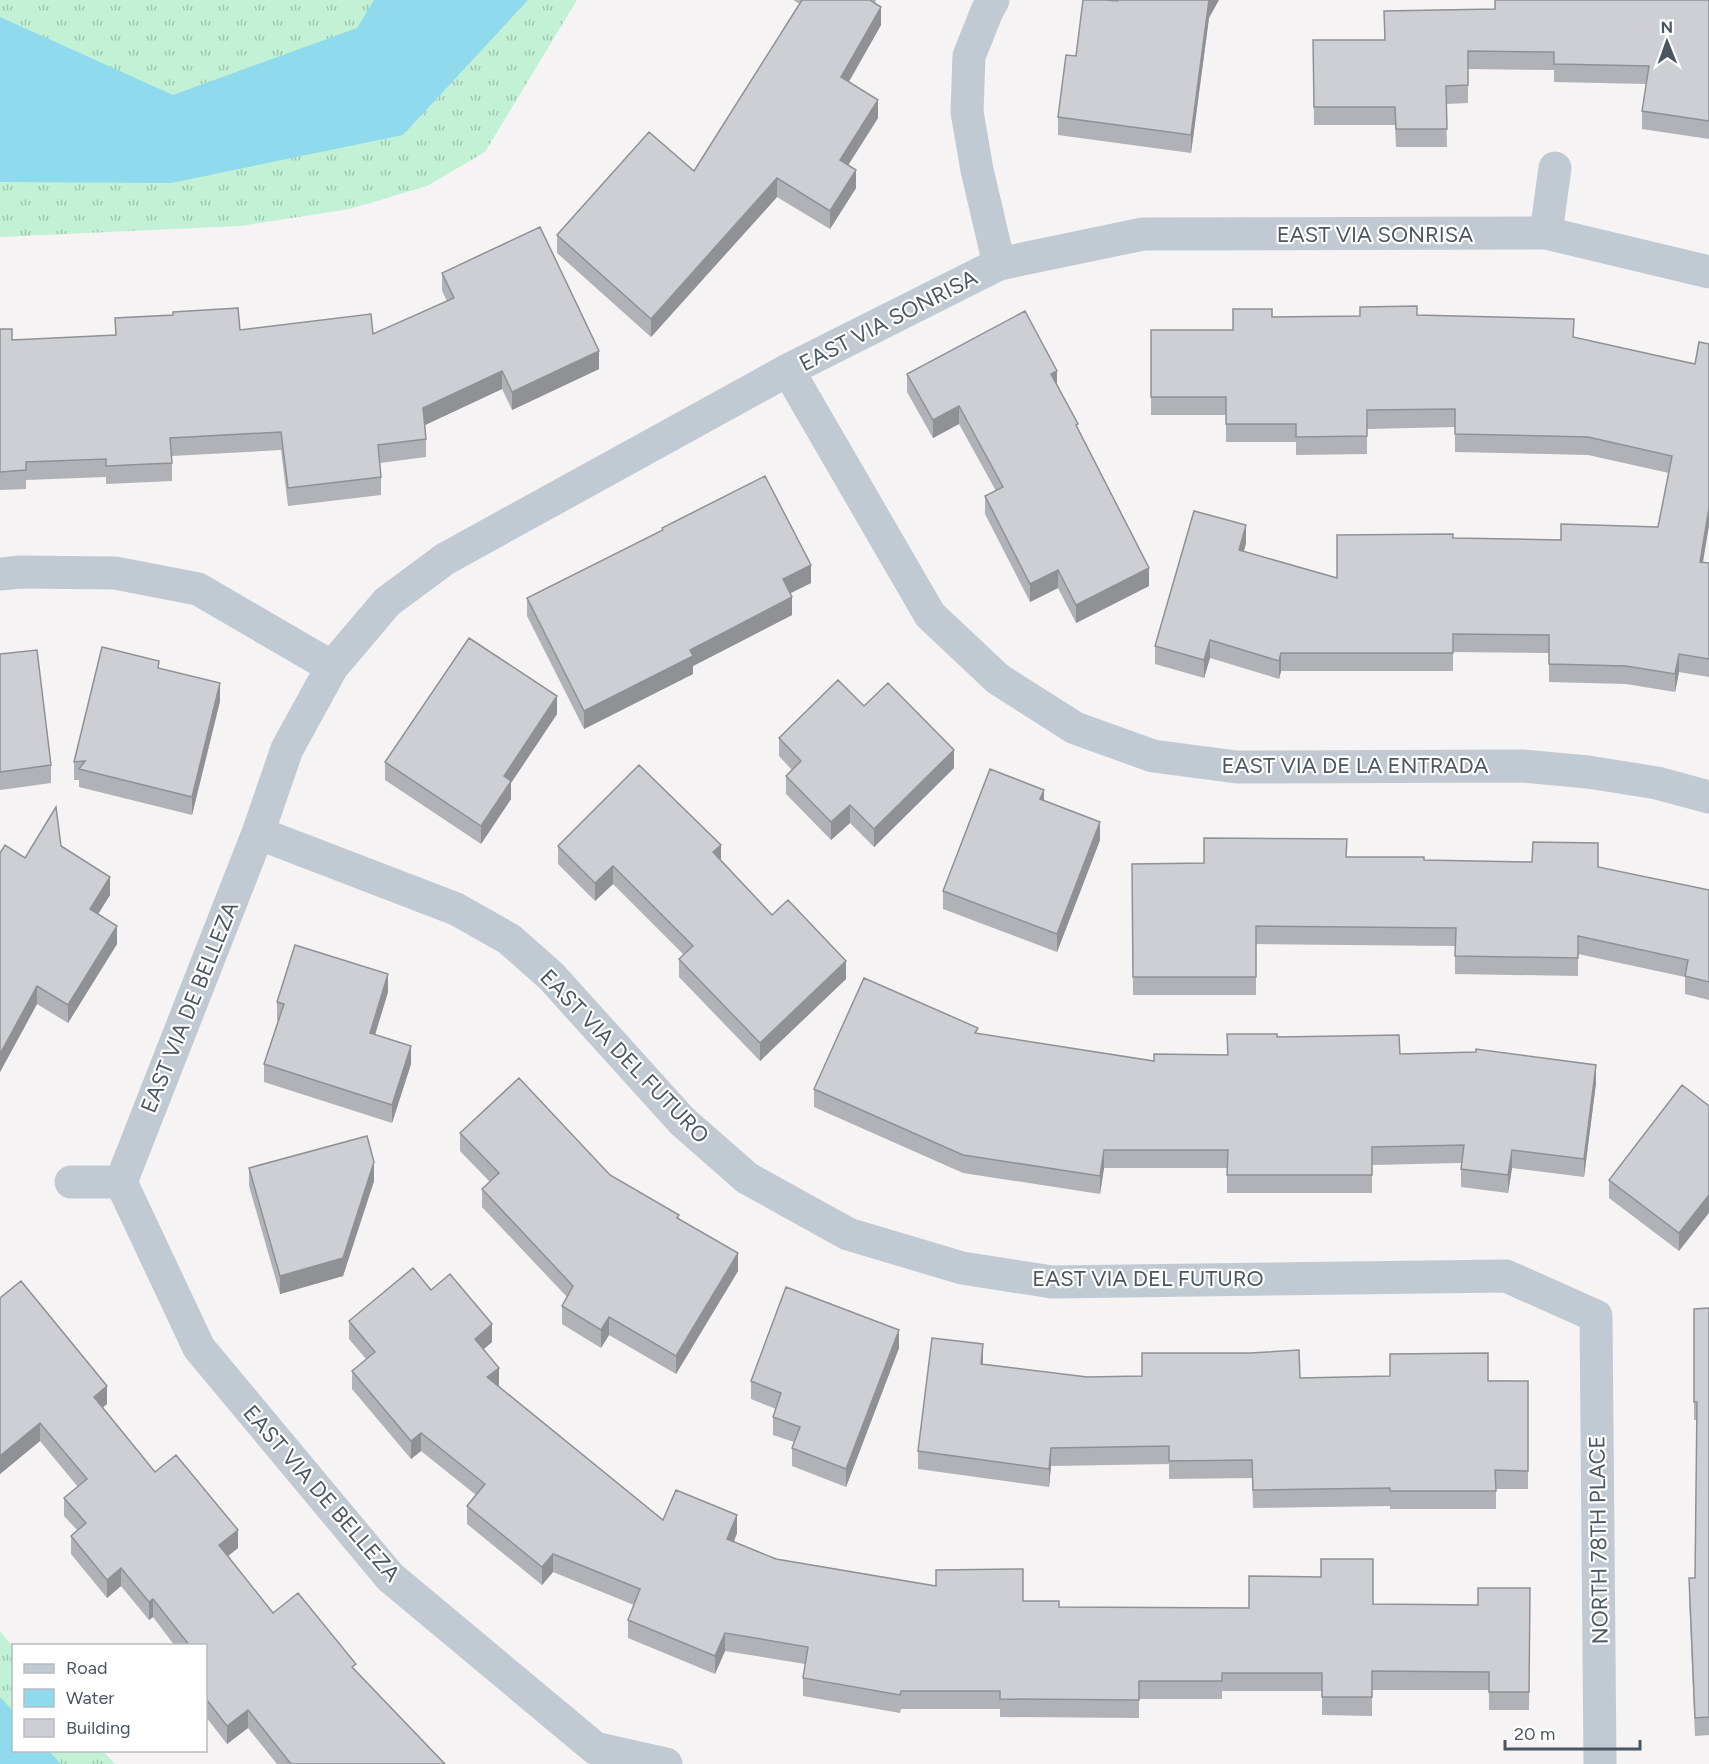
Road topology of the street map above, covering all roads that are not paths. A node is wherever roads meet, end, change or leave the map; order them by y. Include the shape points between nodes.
1 (993, 0) edge
2 (1555, 168) dead end
3 (1546, 233) junction
4 (999, 264) junction
5 (1709, 272) edge
6 (788, 370) junction
7 (0, 574) edge
8 (332, 667) junction
9 (1709, 797) edge
10 (258, 832) junction
11 (71, 1182) dead end
12 (121, 1182) junction
13 (1596, 1316) joint
14 (666, 1764) edge
15 (1600, 1764) edge

1 - 4 street via 969,56 967,112
2 - 3 street
3 - 4 street, EAST VIA SONRISA via 1143,234
3 - 5 street, EAST VIA SONRISA
4 - 6 street, EAST VIA SONRISA
6 - 8 street, EAST VIA SONRISA via 445,559 387,602
6 - 9 street, EAST VIA DE LA ENTRADA via 930,615 998,679 1075,728 1153,756 1237,767 1522,766 1657,783
7 - 8 street via 115,573 198,589
8 - 10 street, EAST VIA SONRISA via 287,749
10 - 12 street, EAST VIA DE BELLEZA
10 - 13 street, EAST VIA DEL FUTURO via 456,909 508,939 551,976 682,1121 747,1178 848,1234 962,1268 1053,1282 1506,1276
11 - 12 street
12 - 14 street, EAST VIA DE BELLEZA via 198,1348 390,1576 595,1749
13 - 15 street, NORTH 78TH PLACE

